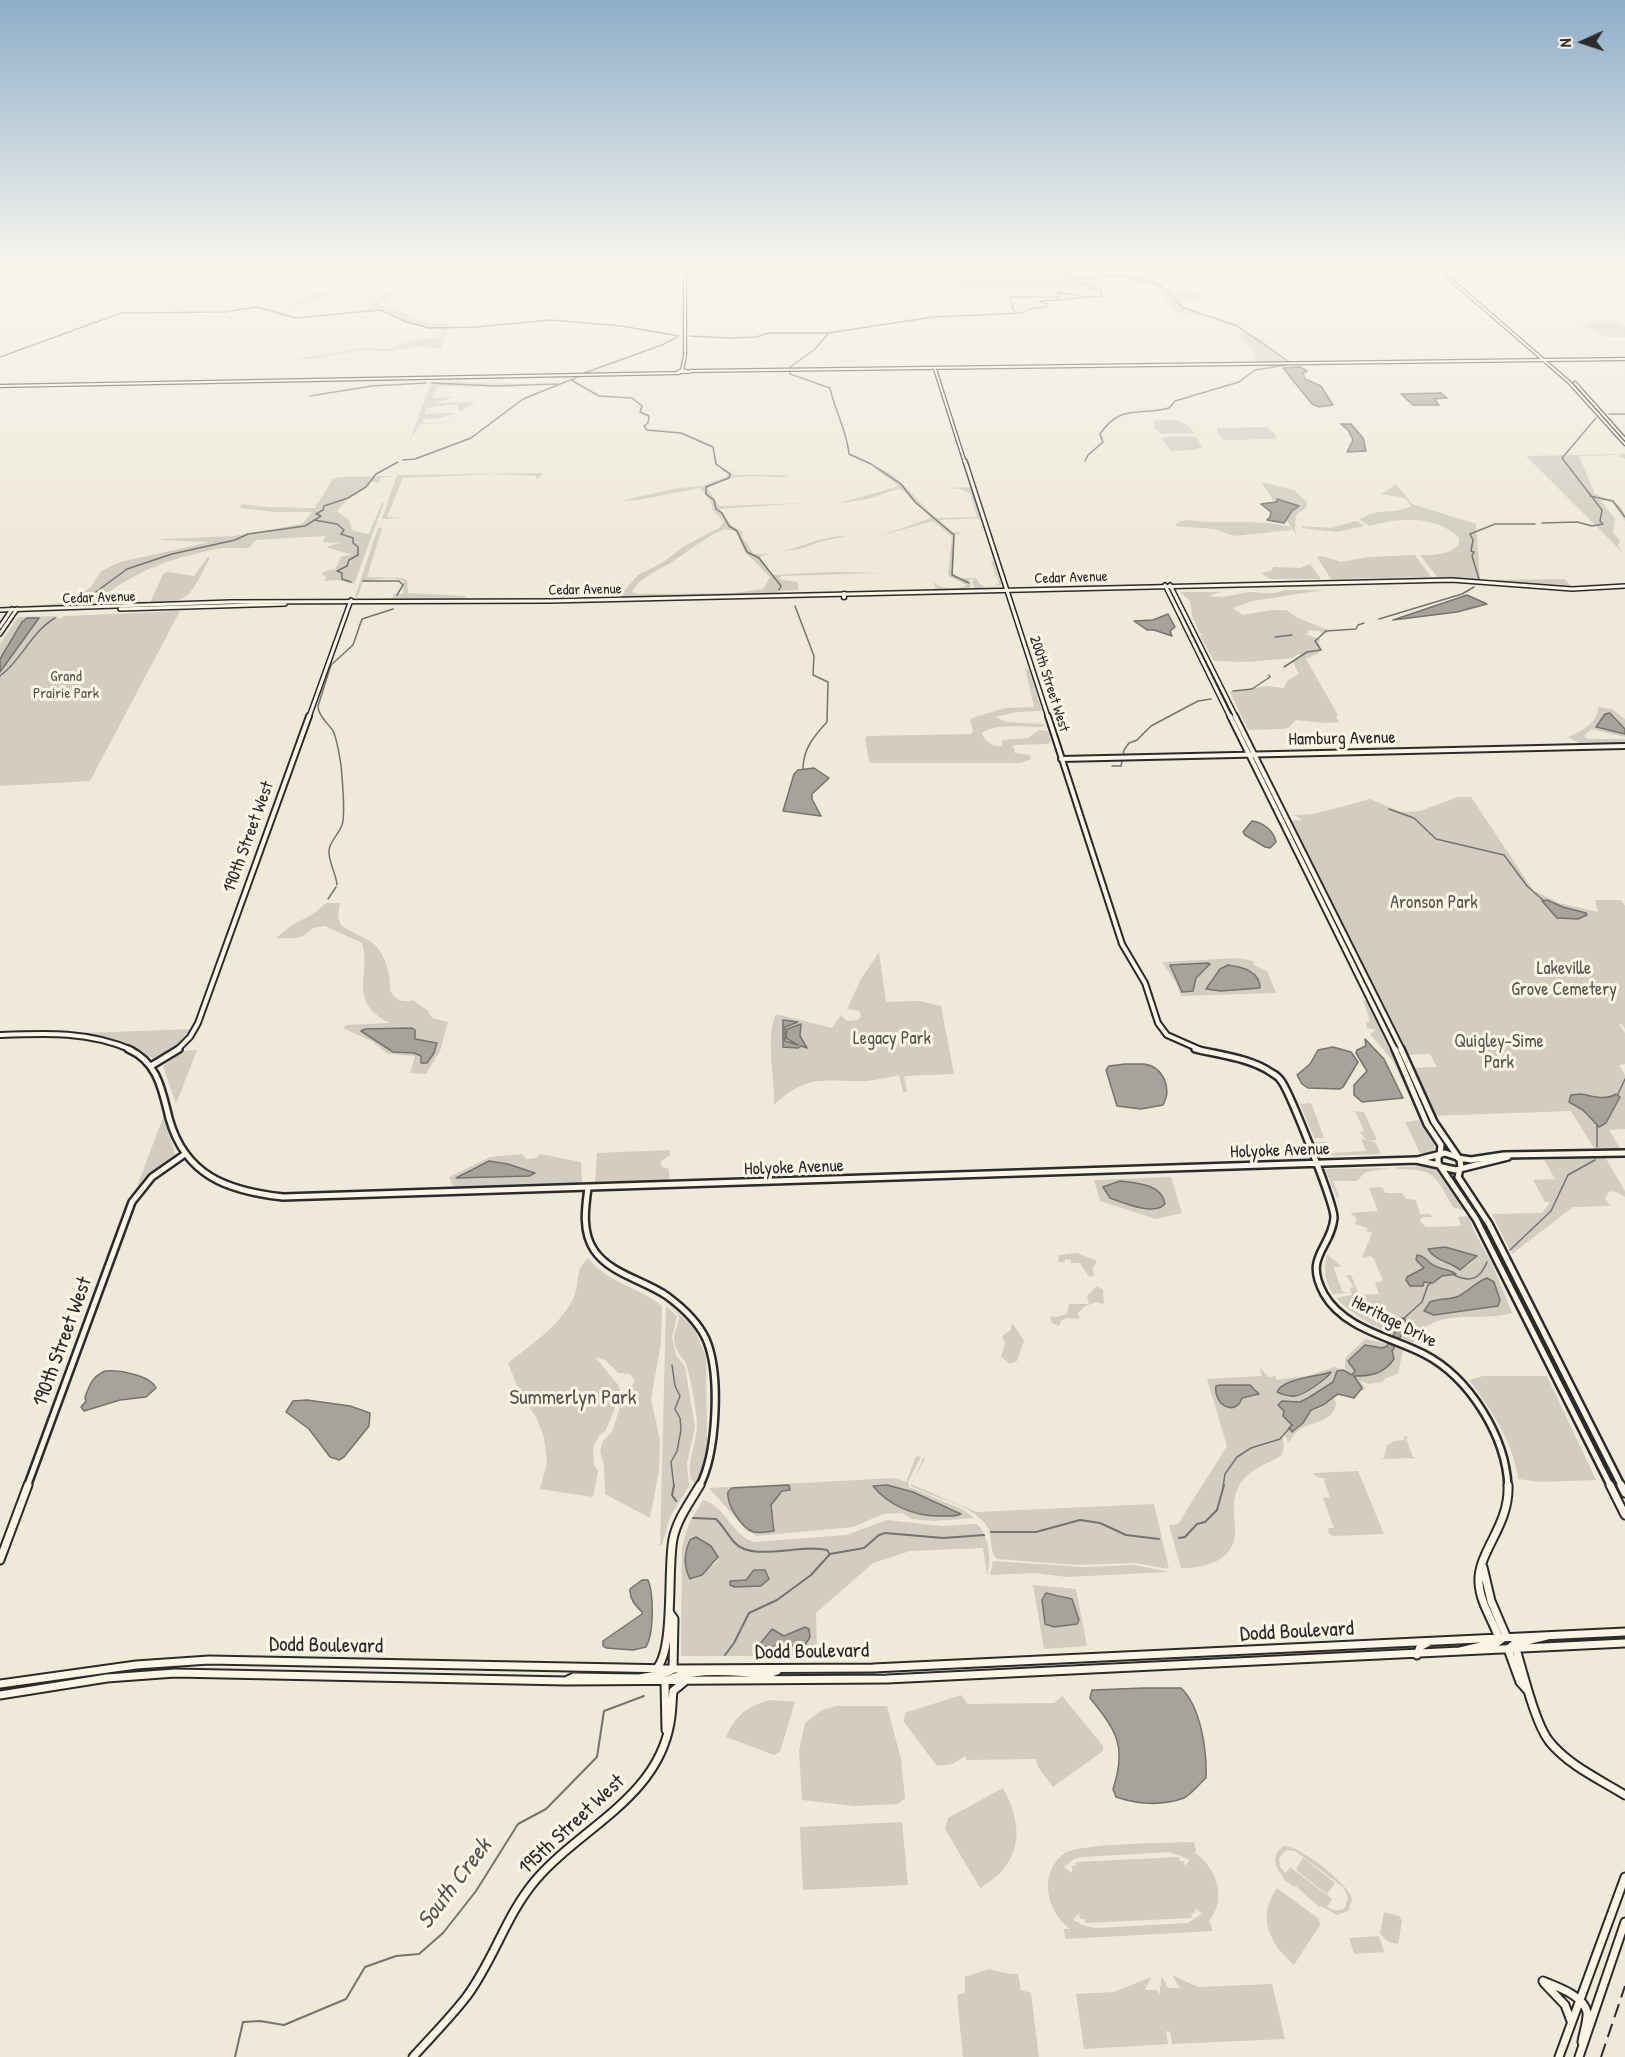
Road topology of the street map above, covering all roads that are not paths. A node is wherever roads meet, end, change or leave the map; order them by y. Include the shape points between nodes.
1 (683, 363) edge
2 (687, 363) edge
3 (1364, 363) edge
4 (1550, 363) edge
5 (1550, 363) edge
6 (935, 369) junction
7 (680, 371) junction
8 (689, 372) junction
9 (0, 386) edge
10 (1625, 439) edge
11 (1625, 444) edge
12 (1168, 587) junction
13 (1625, 587) edge
14 (1006, 591) junction
15 (350, 602) junction
16 (0, 611) edge
17 (13, 611) junction
18 (0, 627) edge
19 (0, 634) edge
20 (1625, 746) edge
21 (1251, 754) junction
22 (1060, 759) junction
23 (1150, 1001) joint
24 (0, 1035) edge
25 (151, 1066) junction
26 (1625, 1153) edge
27 (185, 1154) junction
28 (1439, 1155) junction
29 (1508, 1157) junction
30 (1458, 1158) junction
31 (1416, 1160) junction
32 (1315, 1163) junction
33 (1440, 1166) junction
34 (1460, 1168) junction
35 (588, 1188) junction
36 (1625, 1493) edge
37 (1625, 1515) edge
38 (0, 1560) edge
39 (670, 1613) junction
40 (1625, 1632) edge
41 (1552, 1634) junction
42 (1502, 1636) junction
43 (1435, 1640) junction
44 (1625, 1643) edge
45 (1508, 1649) junction
46 (1516, 1649) junction
47 (1454, 1653) junction
48 (1418, 1655) junction
49 (656, 1669) junction
50 (673, 1669) junction
51 (782, 1669) junction
52 (566, 1681) junction
53 (685, 1681) junction
54 (665, 1682) junction
55 (0, 1684) edge
56 (1527, 1690) junction
57 (0, 1695) edge
58 (666, 1732) junction
59 (1623, 1796) edge
60 (1625, 1877) edge
61 (1625, 1922) edge
62 (1579, 2001) junction
63 (1570, 2027) junction
64 (1582, 2048) junction
65 (413, 2057) edge
66 (1559, 2057) edge
67 (1579, 2057) edge

1 - 7 street
2 - 8 street
3 - 6 street
4 - 10 street via 1594,403
5 - 11 street
6 - 8 street
6 - 14 street, 200th Street West
7 - 8 street
7 - 9 street
12 - 13 street, Cedar Avenue via 1462,582 1573,592
12 - 14 street, Cedar Avenue
12 - 21 street
14 - 15 street, Cedar Avenue via 470,604
14 - 22 street, 200th Street West
15 - 17 street, Cedar Avenue
15 - 25 street, 190th Street West via 196,1029 182,1047
16 - 17 street, Cedar Avenue
17 - 18 street
17 - 19 street
20 - 21 street, Hamburg Avenue
21 - 22 street, Hamburg Avenue
21 - 28 street via 1400,1060 1427,1124 1441,1145
21 - 30 street via 1415,1077 1434,1122
22 - 23 street, 200th Street West via 1122,944 1143,979
23 - 32 street, Heritage Drive via 1160,1026 1174,1040 1254,1063 1277,1077 1286,1089
24 - 25 street via 68,1034 97,1038 127,1048
25 - 27 street via 161,1081 174,1133
26 - 29 street
27 - 35 street, Holyoke Avenue via 203,1171 227,1184 283,1197
27 - 38 street, 190th Street West via 152,1177 132,1202
28 - 30 street, Holyoke Avenue
28 - 31 street, Holyoke Avenue
28 - 33 street via 1436,1160
29 - 30 street
29 - 34 street
30 - 34 street
31 - 32 street, Holyoke Avenue
31 - 33 street, Holyoke Avenue
32 - 35 street, Holyoke Avenue
32 - 42 street, Heritage Drive via 1334,1216 1316,1261 1319,1283 1327,1298 1357,1323 1435,1360 1460,1381 1491,1429 1503,1456 1507,1507 1483,1567
33 - 34 street, Holyoke Avenue via 1451,1171
33 - 37 street via 1476,1219
34 - 36 street via 1458,1177 1489,1224
35 - 39 street via 586,1230 597,1253 615,1270 654,1287 677,1305 699,1328 712,1359 712,1455 703,1481 682,1512 674,1534
39 - 49 street via 664,1660
39 - 50 street via 674,1619
40 - 41 street, Dodd Boulevard
41 - 42 street, Dodd Boulevard
41 - 45 street
42 - 43 street, Dodd Boulevard
42 - 47 street via 1498,1642
43 - 48 street via 1419,1647
43 - 51 street, Dodd Boulevard via 1007,1663
44 - 46 street, Dodd Boulevard
45 - 46 street, Dodd Boulevard
45 - 47 street, Dodd Boulevard
45 - 56 street
46 - 56 street
47 - 48 street, Dodd Boulevard
48 - 53 street, Dodd Boulevard via 934,1677
49 - 50 street, Dodd Boulevard
49 - 55 street, Dodd Boulevard via 209,1660 135,1665
50 - 51 street, Dodd Boulevard
50 - 52 street via 651,1676 574,1677
51 - 54 street via 769,1674 675,1676
52 - 54 street, Dodd Boulevard
52 - 57 street, Dodd Boulevard via 175,1673 107,1678
53 - 54 street, Dodd Boulevard
53 - 58 street, 195th Street West via 672,1693
54 - 58 street, 195th Street West
56 - 59 street via 1543,1730 1556,1750
58 - 65 street, 195th Street West via 654,1766 642,1784 534,1882 513,1912 468,1995
60 - 62 street
61 - 64 street
62 - 63 street
62 - 63 street via 1542,1981 1566,2006
62 - 64 street via 1587,2013
63 - 66 street
64 - 67 street

